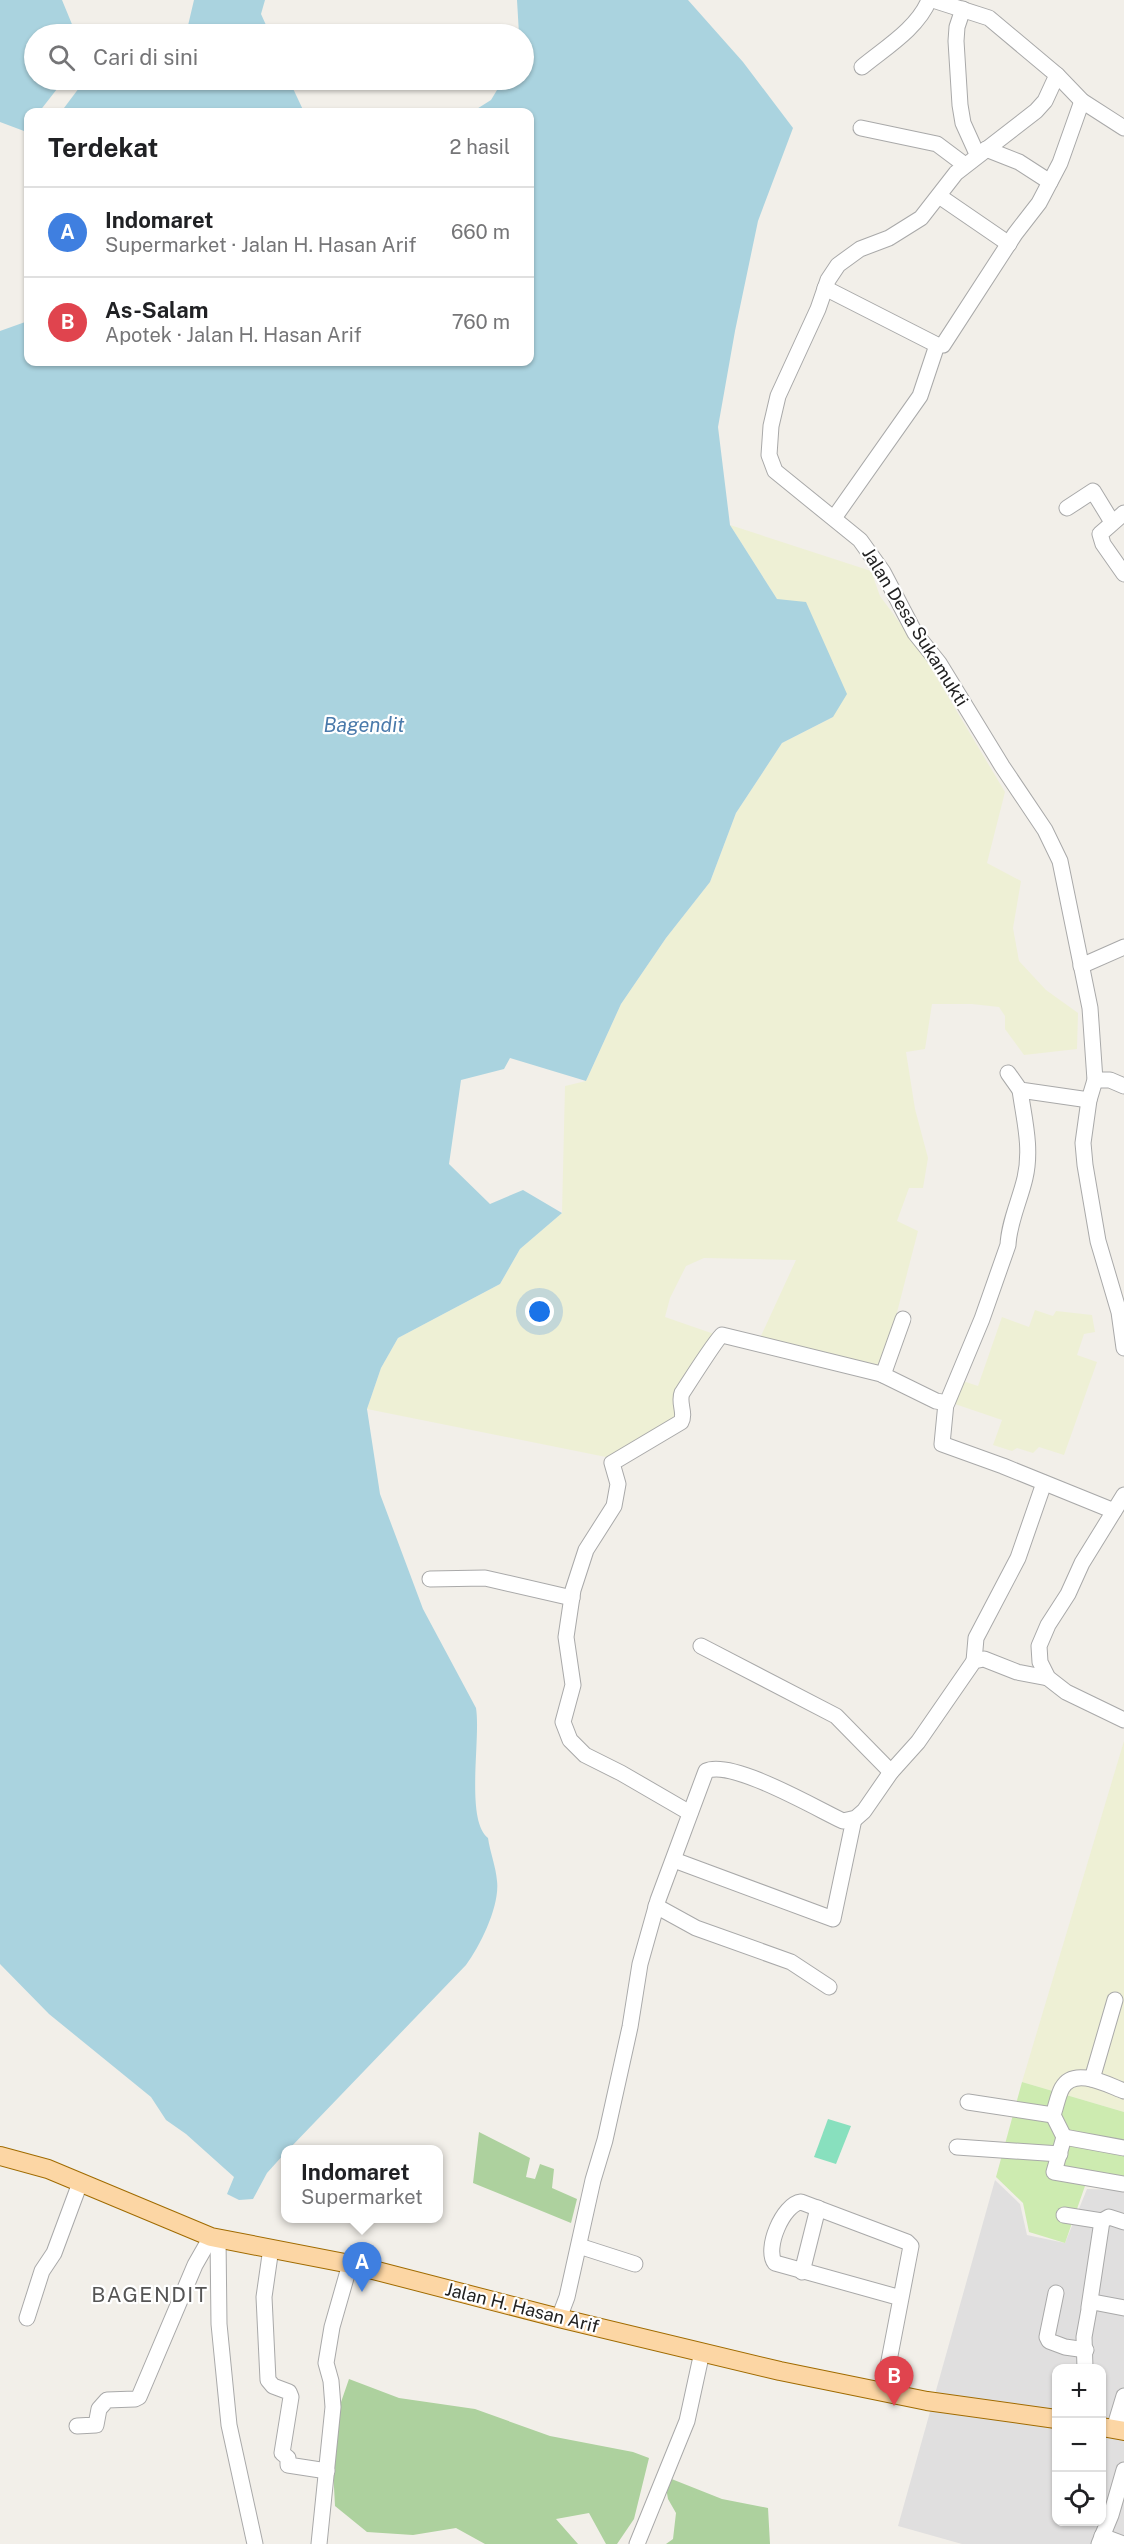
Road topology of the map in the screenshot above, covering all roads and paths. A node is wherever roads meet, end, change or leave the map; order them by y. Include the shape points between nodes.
1 (931, 0) edge
2 (963, 9) junction
3 (862, 67) dead end
4 (1057, 75) junction
5 (1082, 101) junction
6 (861, 128) dead end
7 (1124, 128) edge
8 (982, 151) junction
9 (965, 165) junction
10 (1050, 182) junction
11 (939, 196) junction
12 (1009, 244) junction
13 (825, 288) junction
14 (937, 345) junction
15 (1067, 508) dead end
16 (834, 518) junction
17 (1118, 518) edge
18 (1124, 574) edge
19 (1124, 947) edge
20 (1081, 966) junction
21 (1008, 1073) dead end
22 (1095, 1080) junction
23 (1124, 1086) edge
24 (1020, 1090) junction
25 (1089, 1100) junction
26 (903, 1319) dead end
27 (1124, 1348) edge
28 (883, 1375) junction
29 (946, 1403) junction
30 (1044, 1483) junction
31 (1124, 1495) edge
32 (1114, 1511) junction
33 (430, 1580) dead end
34 (572, 1598) junction
35 (701, 1646) dead end
36 (974, 1660) junction
37 (1048, 1678) junction
38 (1124, 1720) edge
39 (891, 1772) junction
40 (690, 1813) junction
41 (854, 1819) junction
42 (674, 1860) junction
43 (656, 1906) junction
44 (828, 1987) dead end
45 (1114, 2000) dead end
46 (1092, 2079) junction
47 (1124, 2091) edge
48 (969, 2102) dead end
49 (1053, 2115) junction
50 (1064, 2137) junction
51 (957, 2147) dead end
52 (1124, 2148) edge
53 (1060, 2154) junction
54 (0, 2156) edge
55 (80, 2183) junction
56 (1124, 2184) edge
57 (818, 2208) junction
58 (1064, 2215) dead end
59 (1102, 2221) junction
60 (1124, 2222) edge
61 (215, 2238) junction
62 (579, 2246) junction
63 (270, 2248) junction
64 (350, 2264) junction
65 (635, 2264) dead end
66 (802, 2272) junction
67 (1056, 2293) dead end
68 (901, 2298) junction
69 (1089, 2307) junction
70 (1124, 2308) edge
71 (27, 2318) dead end
72 (559, 2319) junction
73 (1086, 2350) junction
74 (702, 2352) junction
75 (1085, 2364) edge
76 (883, 2392) junction
77 (1124, 2396) edge
78 (1052, 2418) edge
79 (77, 2426) dead end
80 (1113, 2429) edge
81 (1124, 2470) edge
82 (327, 2471) junction
83 (1101, 2540) edge
84 (255, 2544) edge
85 (319, 2544) edge
86 (637, 2544) edge
87 (1124, 2544) edge

1 - 2 street
1 - 3 street via 906,31
2 - 4 street via 989,18
2 - 8 street via 956,41 960,105 963,123
4 - 5 street
4 - 8 street, Jalan Desa Sukamukti via 1036,111
5 - 7 street
5 - 10 street
6 - 9 street via 938,144
8 - 9 street, Jalan Desa Sukamukti
8 - 10 street via 1019,162
9 - 11 street, Jalan Desa Sukamukti
10 - 12 street
11 - 12 street
11 - 13 street, Jalan Desa Sukamukti via 921,218 890,238 860,249 838,265
12 - 14 street via 946,342
13 - 14 street
13 - 16 street, Jalan Desa Sukamukti via 778,396 769,454 776,471
14 - 16 street via 920,396
15 - 17 street via 1093,491
16 - 20 street, Jalan Desa Sukamukti via 860,540 883,572 915,633 939,663 1045,830 1060,861
17 - 18 street via 1101,534 1101,540
19 - 20 street
20 - 22 street, Jalan Desa Sukamukti via 1090,1008
21 - 24 street
22 - 23 street via 1110,1080
22 - 25 street, Jalan Desa Sukamukti
24 - 25 street
24 - 29 street via 1028,1138 1026,1176 986,1309
25 - 27 street, Jalan Desa Sukamukti via 1084,1165
26 - 28 street
28 - 29 street
28 - 34 street via 727,1336 717,1338 682,1393 681,1422 612,1463 618,1484 614,1506 586,1550
29 - 30 street via 942,1444
30 - 32 street
30 - 36 street via 1018,1558 976,1638
31 - 32 street
32 - 37 street via 1039,1646 1040,1662
33 - 34 street via 485,1578
34 - 40 street via 566,1637 573,1685 563,1722 570,1740 585,1755
35 - 39 street via 836,1716
36 - 37 street via 984,1659 1017,1672
36 - 39 street via 918,1742
37 - 38 street via 1066,1692
39 - 41 street
40 - 41 street via 706,1771 713,1768 745,1775 843,1821
40 - 42 street
41 - 42 street via 833,1920
42 - 43 street
43 - 44 street via 696,1928 791,1962
43 - 62 street
45 - 46 street
46 - 47 street
46 - 49 street via 1073,2079 1063,2086
48 - 49 street
49 - 50 street
50 - 52 street
50 - 53 street
51 - 53 street
53 - 56 street via 1054,2172
54 - 55 main road, Jalan H. Hasan Arif
55 - 61 main road, Jalan H. Hasan Arif
55 - 71 street via 52,2257 42,2271
57 - 66 street
57 - 66 street via 801,2202 793,2204 786,2210 772,2247 775,2263
57 - 68 street via 910,2245
58 - 59 street
59 - 60 street via 1109,2217
59 - 69 street
61 - 63 main road, Jalan H. Hasan Arif
61 - 79 street via 195,2265 139,2397 107,2400 100,2407 96,2425
61 - 84 street via 229,2425
62 - 65 street
62 - 72 street
63 - 64 main road, Jalan H. Hasan Arif
63 - 82 street via 264,2297 268,2380 291,2397 282,2452 288,2465
64 - 72 main road, Jalan H. Hasan Arif
64 - 82 street via 326,2363 333,2407
66 - 68 street
67 - 73 street via 1049,2341
68 - 76 street
69 - 70 street via 1094,2302
69 - 73 street
72 - 74 main road, Jalan H. Hasan Arif
73 - 75 street
74 - 76 main road, Jalan H. Hasan Arif
74 - 86 street via 687,2421
76 - 78 main road, Jalan H. Hasan Arif
77 - 80 street
81 - 83 street
82 - 85 street
83 - 87 street

